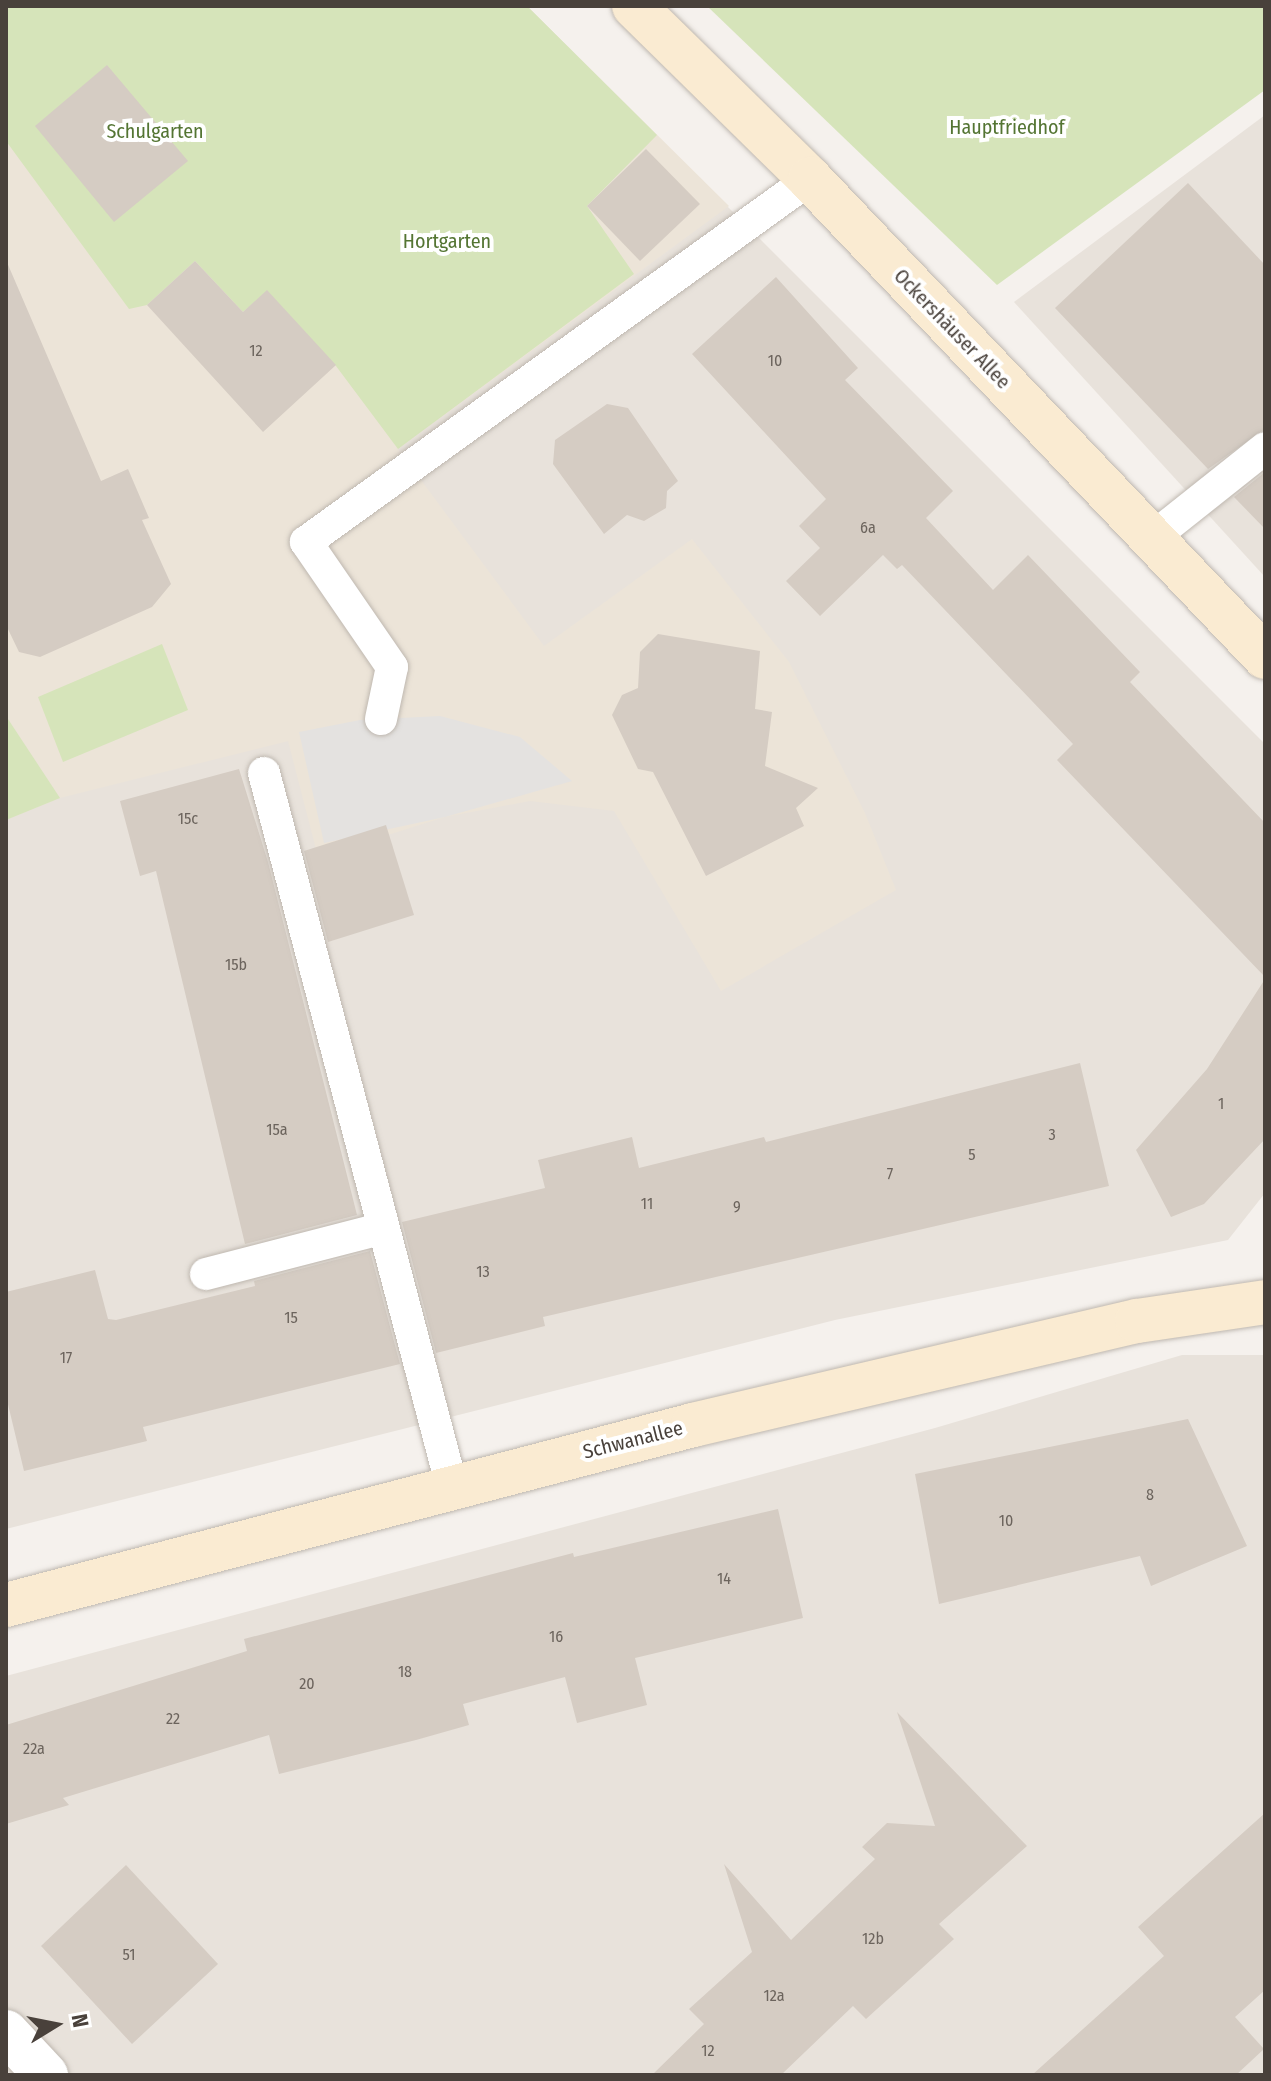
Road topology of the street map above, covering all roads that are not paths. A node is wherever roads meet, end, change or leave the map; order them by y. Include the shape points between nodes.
1 (634, 6) edge
2 (810, 179) junction
3 (1265, 448) edge
4 (1152, 538) junction
5 (1265, 657) edge
6 (381, 719) dead end
7 (264, 773) dead end
8 (380, 1229) junction
9 (206, 1274) dead end
10 (1265, 1302) edge
11 (452, 1487) junction
12 (6, 1605) edge
13 (6, 2032) edge
14 (46, 2075) edge

1 - 2 main road, Ockershäuser Allee
2 - 4 main road, Ockershäuser Allee
2 - 6 lane via 306,542 392,667
3 - 4 lane
4 - 5 main road, Ockershäuser Allee
7 - 8 lane
8 - 9 lane
8 - 11 lane
10 - 11 main road, Schwanallee via 1039,1342
11 - 12 main road, Schwanallee
13 - 14 street

